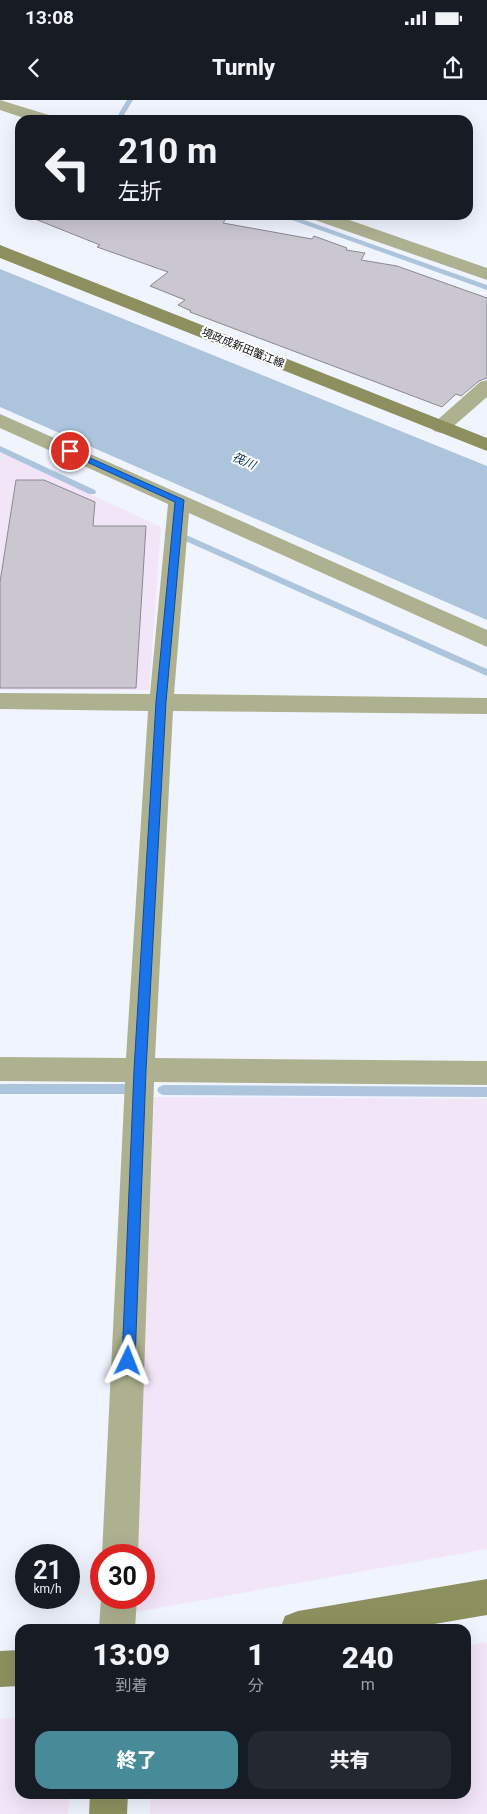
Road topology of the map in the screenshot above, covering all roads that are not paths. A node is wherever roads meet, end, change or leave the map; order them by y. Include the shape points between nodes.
1 (0, 104) edge
2 (32, 115) edge
3 (332, 220) edge
4 (0, 251) edge
5 (487, 274) edge
6 (487, 386) edge
7 (5, 426) edge
8 (441, 427) junction
9 (487, 445) edge
10 (179, 500) junction
11 (487, 639) edge
12 (0, 701) edge
13 (161, 702) junction
14 (487, 706) edge
15 (0, 1069) edge
16 (140, 1070) junction
17 (487, 1073) edge
18 (120, 1544) edge
19 (487, 1597) edge
20 (119, 1609) edge
21 (118, 1624) edge
22 (328, 1624) edge
23 (15, 1668) edge
24 (0, 1669) edge
25 (109, 1799) edge
26 (108, 1814) edge

1 - 2 street
3 - 5 street
4 - 8 main road, 境政成新田蟹江線
6 - 8 street
7 - 10 street
8 - 9 main road, 境政成新田蟹江線
10 - 11 street
10 - 13 street
12 - 13 street
13 - 14 street
13 - 16 street
15 - 16 street
16 - 17 street
16 - 18 street
19 - 22 main road
20 - 21 street
23 - 24 main road
25 - 26 main road

